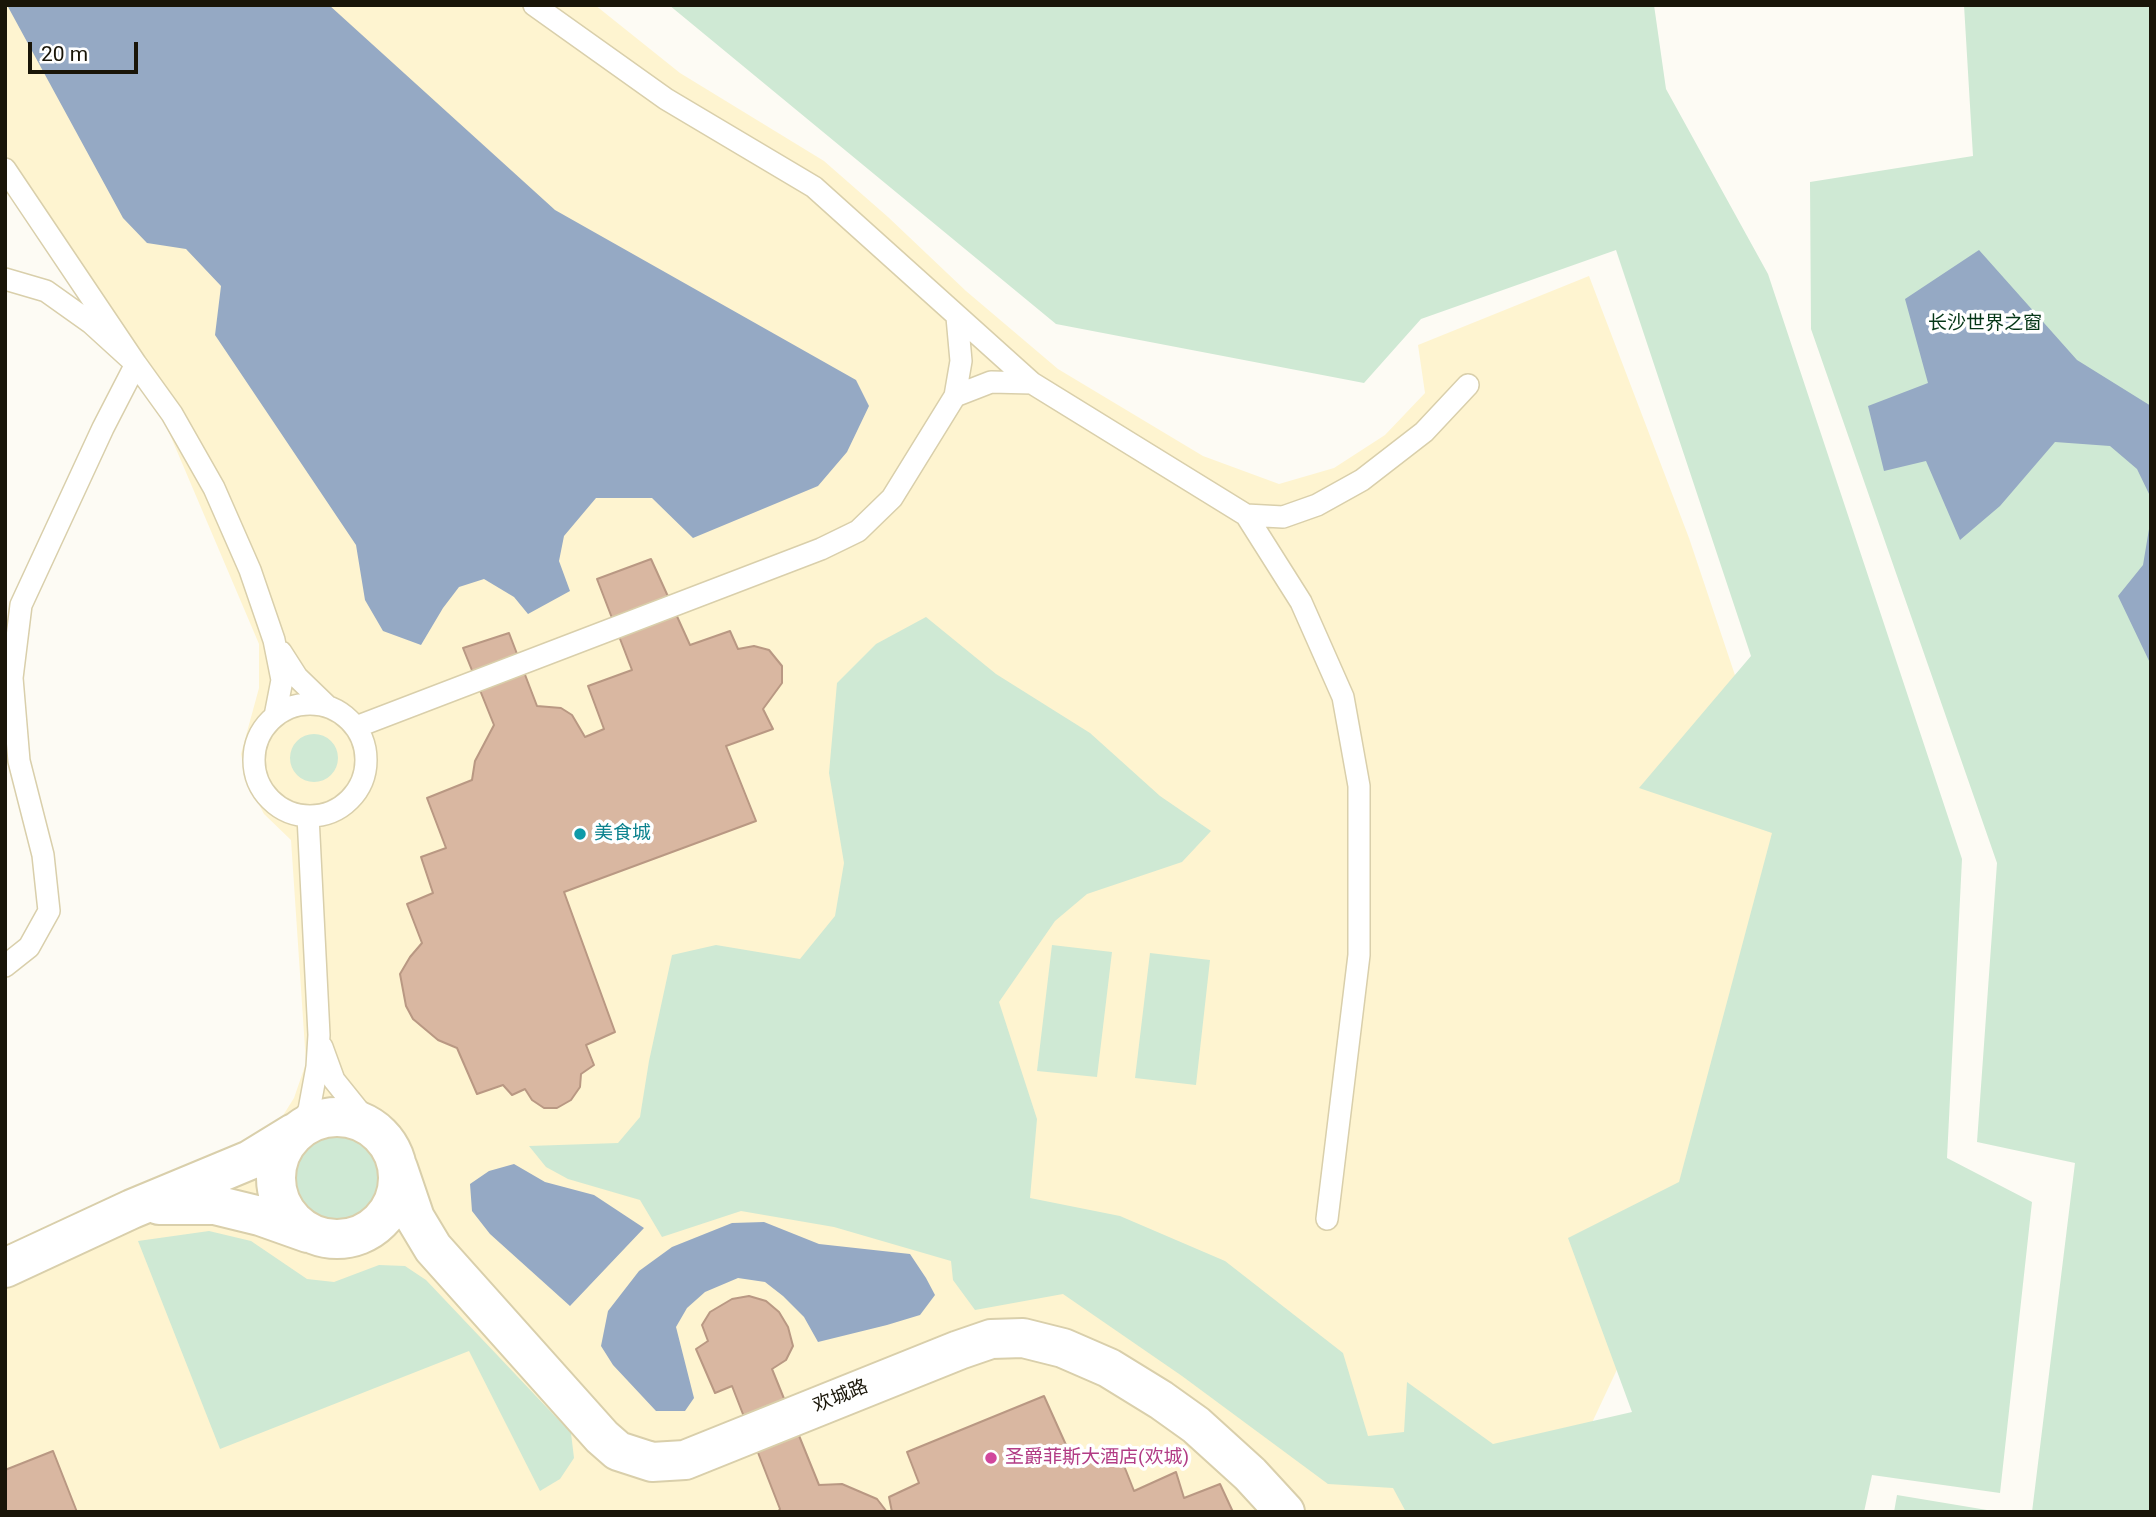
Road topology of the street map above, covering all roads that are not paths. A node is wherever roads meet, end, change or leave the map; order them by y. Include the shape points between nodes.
1 (534, 5) edge
2 (5, 169) edge
3 (5, 279) edge
4 (957, 317) junction
5 (136, 364) junction
6 (1032, 383) junction
7 (1468, 385) dead end
8 (955, 396) junction
9 (1246, 515) junction
10 (274, 640) junction
11 (327, 706) junction
12 (275, 716) junction
13 (356, 727) junction
14 (308, 816) junction
15 (5, 966) edge
16 (319, 1035) junction
17 (371, 1126) junction
18 (296, 1132) junction
19 (398, 1168) junction
20 (132, 1209) junction
21 (1327, 1219) dead end
22 (334, 1237) junction
23 (433, 1248) junction
24 (5, 1268) edge
25 (1285, 1512) edge

1 - 4 lane via 666,99 814,187
2 - 5 lane
3 - 5 lane via 46,292 91,323
4 - 6 lane
4 - 8 lane via 961,360
5 - 10 lane via 172,414 214,488 250,569
5 - 15 lane via 21,605 12,678 19,761 43,855 49,911 29,947
6 - 8 lane via 991,382
6 - 9 lane
7 - 9 lane via 1424,432 1362,480 1317,505 1283,517
8 - 13 lane via 892,498 858,531
9 - 21 lane via 1301,602 1343,696 1359,786 1359,955
10 - 11 lane via 298,677
10 - 12 lane via 282,680
11 - 12 lane via 292,707
11 - 13 lane
12 - 14 lane via 262,731 254,768 272,801 289,812
13 - 14 lane via 367,760 355,794 342,806
14 - 16 lane
16 - 17 lane via 334,1080
16 - 18 lane via 309,1110
17 - 18 street via 353,1118 333,1117 313,1121
17 - 19 street, 欢城路 via 388,1145
18 - 20 street via 250,1160
18 - 22 street via 277,1163 279,1199 300,1228
19 - 22 street via 393,1204 382,1220 368,1231
19 - 23 street, 欢城路 via 415,1217
20 - 22 street via 215,1205
20 - 24 street
22 - 23 street via 388,1237
23 - 25 street, 欢城路 via 602,1437 634,1457 652,1462 685,1460 959,1350 991,1339 1023,1338 1063,1348 1109,1368 1161,1401 1250,1474

